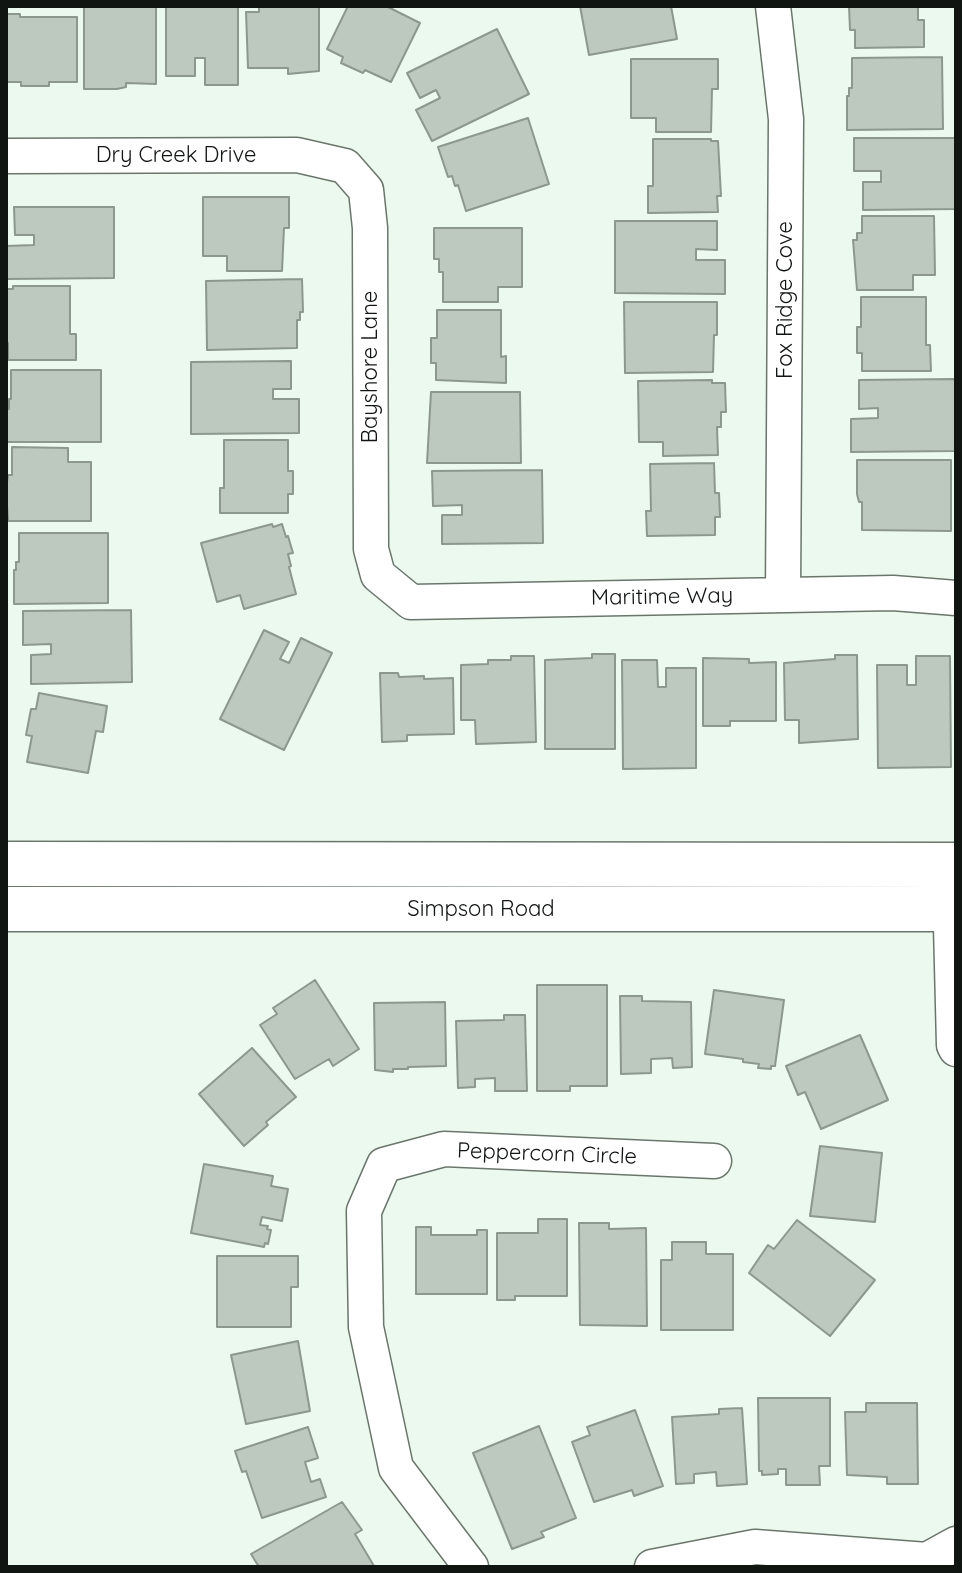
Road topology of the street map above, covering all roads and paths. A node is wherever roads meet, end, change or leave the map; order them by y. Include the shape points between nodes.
1 (773, 6) edge
2 (6, 156) edge
3 (345, 166) joint
4 (378, 575) joint
5 (783, 595) junction
6 (956, 598) edge
7 (6, 864) edge
8 (953, 865) edge
9 (6, 909) edge
10 (953, 909) edge
11 (956, 1049) edge
12 (714, 1161) dead end
13 (956, 1544) edge
14 (471, 1567) edge
15 (652, 1567) edge

1 - 5 street, Fox Ridge Cove via 786,119
2 - 3 street, Dry Creek Drive via 297,155
3 - 4 street, Bayshore Lane via 366,190 370,228 371,549
4 - 5 street, Maritime Way via 411,602
5 - 6 street, Maritime Way
7 - 8 main road, Simpson Road
8 - 10 street
9 - 10 main road, Simpson Road
10 - 11 street
12 - 14 street, Peppercorn Circle via 444,1149 384,1165 364,1211 366,1327 396,1468
13 - 15 street via 927,1560 755,1547

